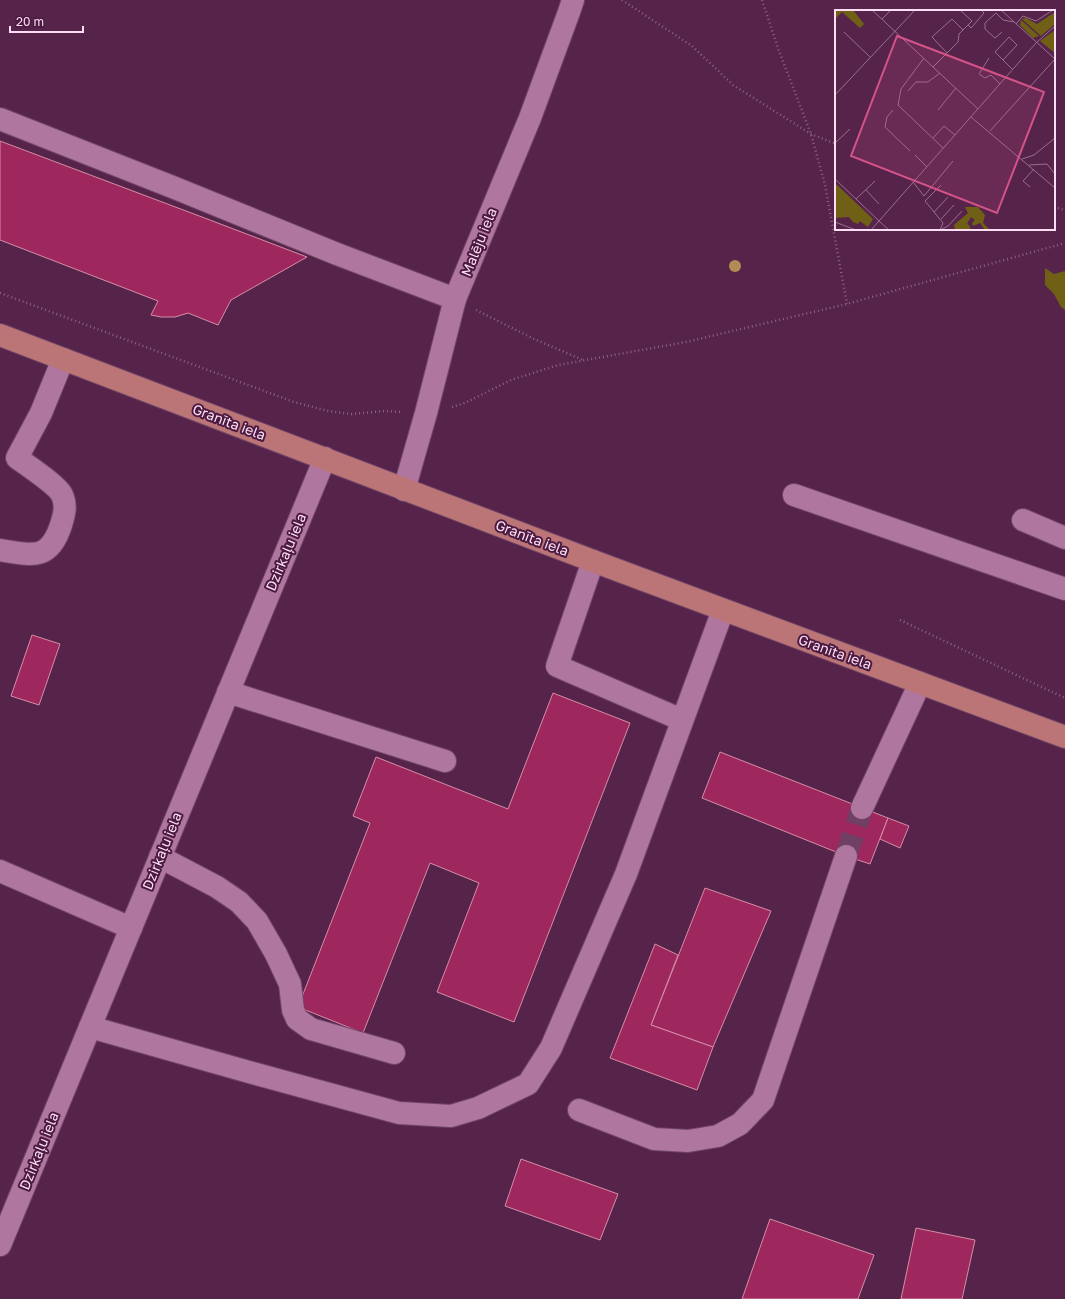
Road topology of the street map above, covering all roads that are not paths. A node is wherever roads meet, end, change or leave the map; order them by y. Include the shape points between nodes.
1 (573, 0) edge
2 (0, 118) edge
3 (455, 299) junction
4 (0, 335) edge
5 (63, 359) junction
6 (9, 456) edge
7 (325, 458) junction
8 (404, 490) junction
9 (794, 495) dead end
10 (1023, 520) dead end
11 (1065, 538) edge
12 (0, 550) edge
13 (593, 561) junction
14 (1065, 589) edge
15 (723, 610) junction
16 (920, 683) junction
17 (228, 692) junction
18 (682, 720) junction
19 (1065, 737) edge
20 (445, 761) dead end
21 (862, 808) tunnel mouth
22 (846, 856) tunnel mouth
23 (160, 857) junction
24 (0, 870) edge
25 (131, 928) junction
26 (90, 1027) junction
27 (394, 1053) dead end
28 (579, 1110) dead end
29 (0, 1245) edge

1 - 3 street, Malēju iela via 530,118
2 - 3 street
3 - 8 street, Malēju iela
4 - 5 main road, Granīta iela
5 - 6 street via 41,413
5 - 7 main road, Granīta iela
6 - 12 street via 46,480 62,495 66,511 53,543 45,552 31,555
7 - 8 main road, Granīta iela
7 - 17 street, Dzirkaļu iela
8 - 13 main road, Granīta iela
9 - 14 street
10 - 11 street
13 - 15 main road, Granīta iela
13 - 18 street via 557,666
15 - 16 main road, Granīta iela
15 - 18 street
16 - 19 main road, Granīta iela
16 - 21 street
17 - 20 street
17 - 23 street, Dzirkaļu iela
18 - 26 street via 626,874 551,1048 528,1084 478,1108 451,1116 399,1113
22 - 28 street via 763,1100 740,1124 718,1136 688,1141 654,1139
23 - 25 street, Dzirkaļu iela
23 - 27 street via 240,902 257,921 290,984 293,1010 297,1019 311,1029
24 - 25 street
25 - 26 street, Dzirkaļu iela
26 - 29 street, Dzirkaļu iela

